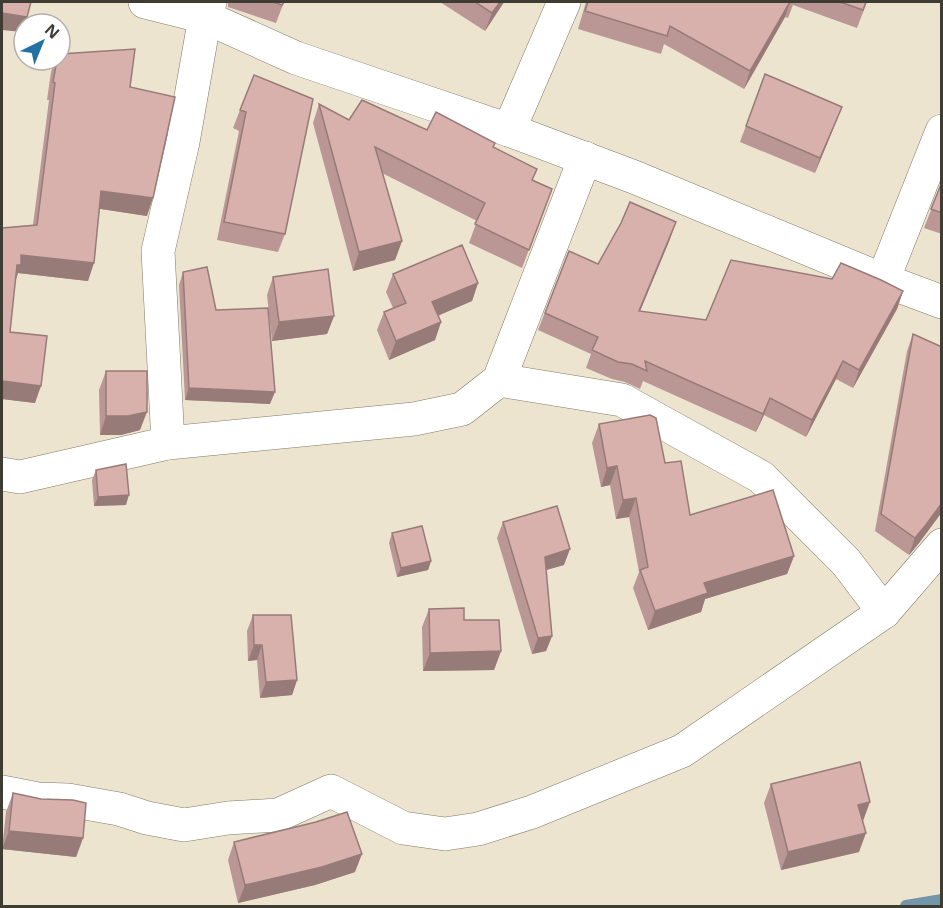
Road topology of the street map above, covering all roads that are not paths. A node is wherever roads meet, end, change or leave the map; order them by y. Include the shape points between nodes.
1 (145, 2) edge
2 (564, 2) edge
3 (208, 9) edge
4 (509, 130) junction
5 (942, 131) edge
6 (585, 158) junction
7 (883, 280) junction
8 (942, 302) edge
9 (499, 380) junction
10 (168, 443) junction
11 (2, 474) edge
12 (942, 545) edge
13 (884, 612) junction
14 (2, 792) edge

1 - 3 street
2 - 4 street
3 - 4 street via 296,58
3 - 10 street via 158,251
4 - 6 street
5 - 7 street
6 - 7 street
6 - 9 street
7 - 8 street
9 - 10 street via 462,409 414,419
9 - 13 street via 622,400 761,477 846,562
10 - 11 street via 21,477
12 - 13 street
13 - 14 street via 682,751 532,812 478,829 445,834 403,828 331,791 278,815 184,825 119,809

